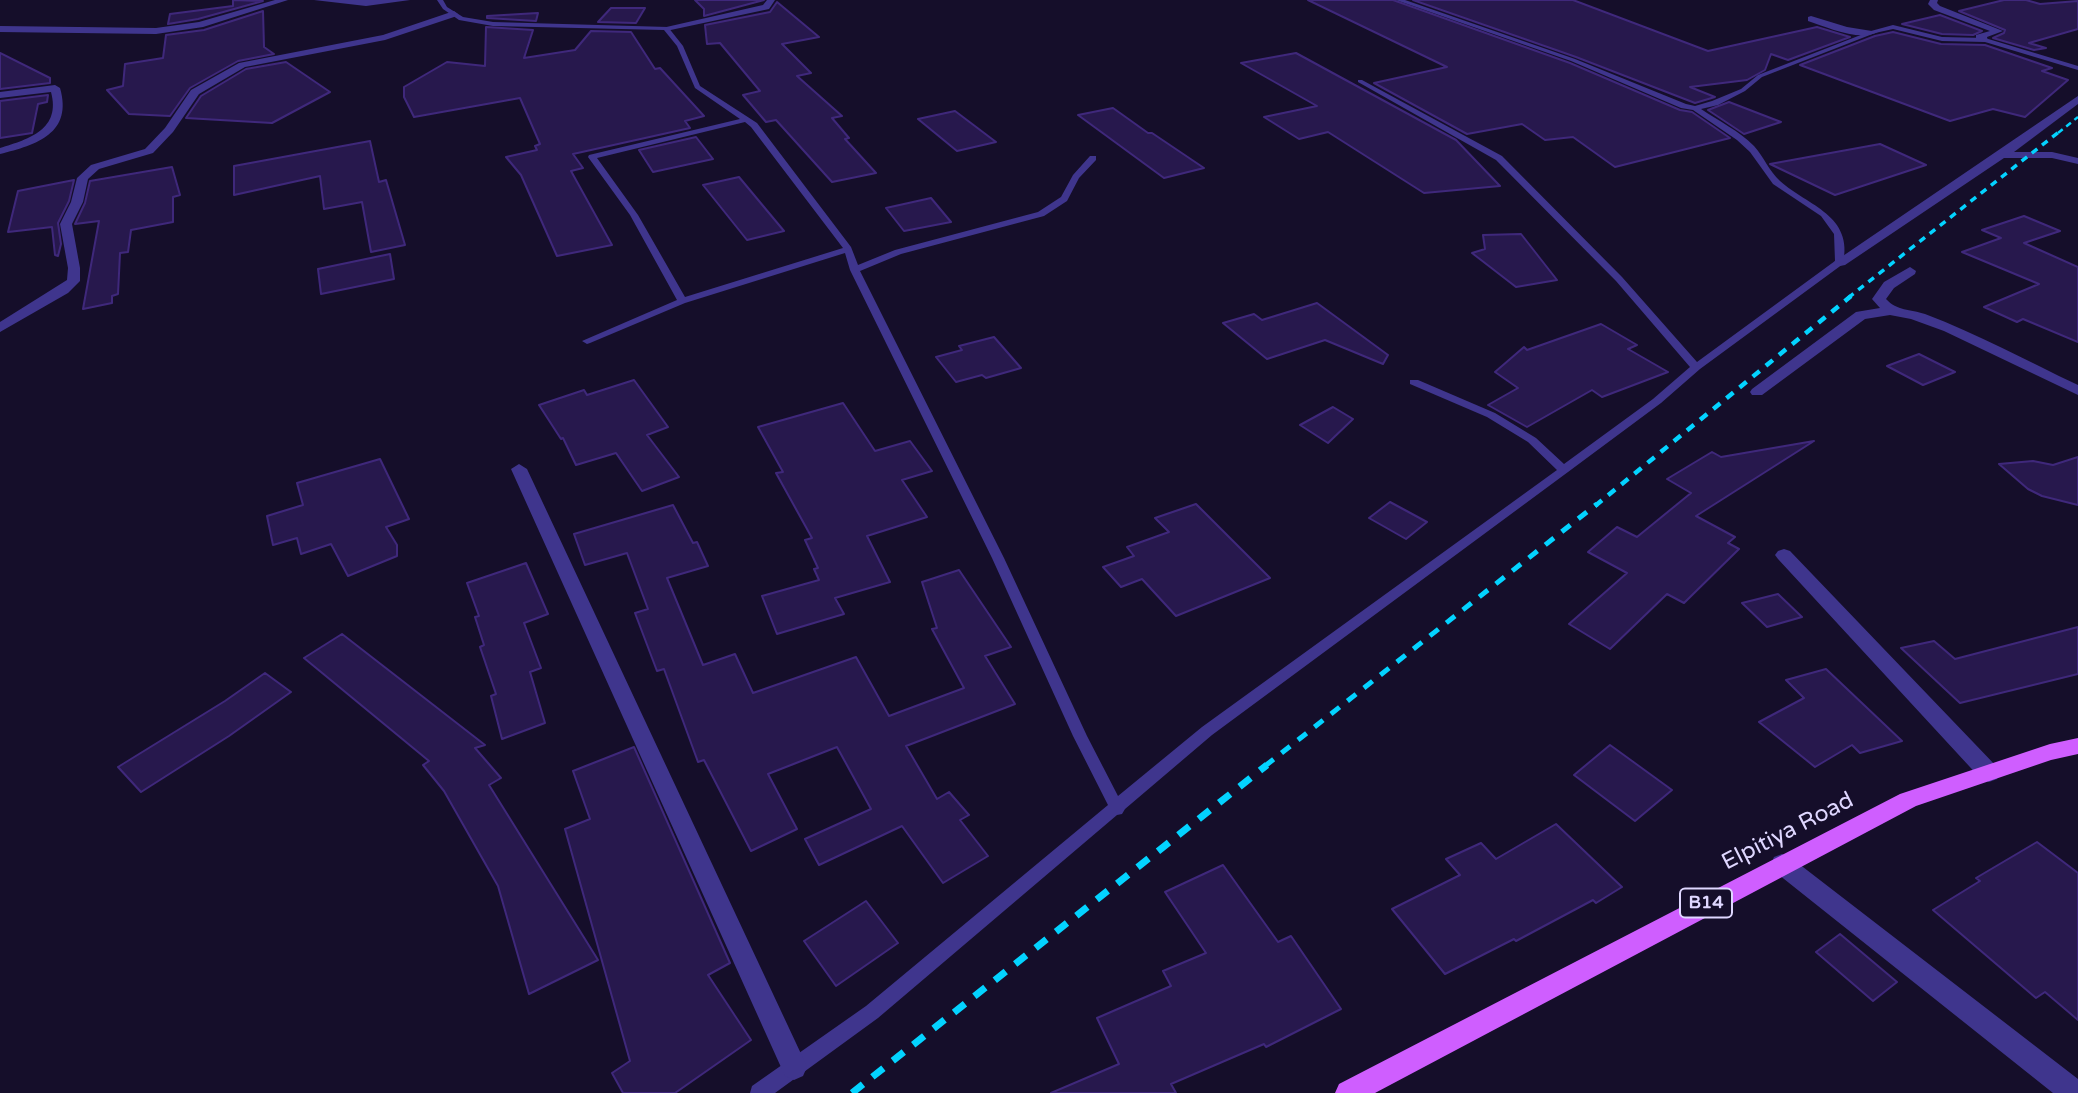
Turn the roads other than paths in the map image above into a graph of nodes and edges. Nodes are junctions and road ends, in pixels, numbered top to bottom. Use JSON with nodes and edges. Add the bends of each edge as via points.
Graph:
{"nodes":[{"id":1,"x":284,"y":0,"type":"edge"},
{"id":2,"x":318,"y":0,"type":"edge"},
{"id":3,"x":406,"y":0,"type":"edge"},
{"id":4,"x":440,"y":0,"type":"edge"},
{"id":5,"x":771,"y":0,"type":"edge"},
{"id":6,"x":1399,"y":0,"type":"edge"},
{"id":7,"x":1934,"y":0,"type":"edge"},
{"id":8,"x":454,"y":14,"type":"junction"},
{"id":9,"x":1811,"y":19,"type":"dead end"},
{"id":10,"x":666,"y":28,"type":"junction"},
{"id":11,"x":0,"y":29,"type":"edge"},
{"id":12,"x":1873,"y":32,"type":"junction"},
{"id":13,"x":1985,"y":40,"type":"junction"},
{"id":14,"x":2078,"y":68,"type":"edge"},
{"id":15,"x":1360,"y":81,"type":"dead end"},
{"id":16,"x":0,"y":95,"type":"edge"},
{"id":17,"x":2078,"y":99,"type":"edge"},
{"id":18,"x":1695,"y":108,"type":"junction"},
{"id":19,"x":745,"y":120,"type":"junction"},
{"id":20,"x":0,"y":151,"type":"edge"},
{"id":21,"x":2002,"y":155,"type":"junction"},
{"id":22,"x":1093,"y":158,"type":"dead end"},
{"id":23,"x":2078,"y":161,"type":"edge"},
{"id":24,"x":848,"y":248,"type":"junction"},
{"id":25,"x":1840,"y":262,"type":"junction"},
{"id":26,"x":855,"y":270,"type":"junction"},
{"id":27,"x":1910,"y":271,"type":"dead end"},
{"id":28,"x":682,"y":301,"type":"junction"},
{"id":29,"x":1890,"y":312,"type":"junction"},
{"id":30,"x":0,"y":328,"type":"edge"},
{"id":31,"x":587,"y":341,"type":"dead end"},
{"id":32,"x":1696,"y":367,"type":"junction"},
{"id":33,"x":1414,"y":382,"type":"dead end"},
{"id":34,"x":1757,"y":391,"type":"dead end"},
{"id":35,"x":2078,"y":391,"type":"edge"},
{"id":36,"x":519,"y":469,"type":"dead end"},
{"id":37,"x":1564,"y":470,"type":"junction"},
{"id":38,"x":1784,"y":555,"type":"dead end"},
{"id":39,"x":2078,"y":746,"type":"edge"},
{"id":40,"x":1989,"y":773,"type":"junction"},
{"id":41,"x":1117,"y":809,"type":"junction"},
{"id":42,"x":1782,"y":864,"type":"junction"},
{"id":43,"x":794,"y":1067,"type":"junction"},
{"id":44,"x":759,"y":1093,"type":"edge"},
{"id":45,"x":1348,"y":1093,"type":"edge"},
{"id":46,"x":2074,"y":1093,"type":"edge"}],
"edges":[{"from":1,"to":11,"type":"street","via":[[208,23],[156,32]]},
{"from":2,"to":3,"type":"street"},
{"from":4,"to":8,"type":"lane"},
{"from":5,"to":10,"type":"street","via":[[766,7]]},
{"from":6,"to":18,"type":"lane"},
{"from":7,"to":13,"type":"street","via":[[1937,8],[1999,30],[1979,37]]},
{"from":8,"to":10,"type":"lane","via":[[493,24]]},
{"from":8,"to":30,"type":"street","via":[[385,37],[242,65],[195,92],[149,151],[95,167],[83,178],[66,224],[73,281]]},
{"from":9,"to":12,"type":"street","via":[[1846,30]]},
{"from":10,"to":19,"type":"lane","via":[[680,46],[697,87]]},
{"from":12,"to":13,"type":"lane","via":[[1893,27],[1942,39]]},
{"from":12,"to":18,"type":"lane","via":[[1792,62],[1760,76],[1743,90]]},
{"from":13,"to":14,"type":"lane"},
{"from":15,"to":32,"type":"lane","via":[[1499,159],[1619,279]]},
{"from":16,"to":20,"type":"street","via":[[55,88],[59,112],[51,128],[38,139]]},
{"from":17,"to":21,"type":"street"},
{"from":18,"to":25,"type":"lane","via":[[1740,138],[1776,182],[1824,214],[1838,234]]},
{"from":19,"to":24,"type":"lane","via":[[754,125]]},
{"from":19,"to":28,"type":"lane","via":[[592,156],[634,215]]},
{"from":21,"to":23,"type":"street","via":[[2052,155]]},
{"from":21,"to":25,"type":"street"},
{"from":22,"to":26,"type":"lane","via":[[1064,199],[1041,214],[898,252]]},
{"from":24,"to":26,"type":"lane"},
{"from":24,"to":28,"type":"lane"},
{"from":25,"to":32,"type":"lane"},
{"from":26,"to":41,"type":"lane"},
{"from":27,"to":29,"type":"street","via":[[1889,285],[1879,299]]},
{"from":28,"to":31,"type":"lane"},
{"from":29,"to":34,"type":"street","via":[[1861,315]]},
{"from":29,"to":35,"type":"street","via":[[1949,328]]},
{"from":32,"to":37,"type":"lane"},
{"from":33,"to":37,"type":"lane","via":[[1491,415],[1532,440]]},
{"from":36,"to":43,"type":"street"},
{"from":37,"to":41,"type":"lane","via":[[1207,731]]},
{"from":38,"to":40,"type":"street"},
{"from":39,"to":40,"type":"main road","name":"Elpitiya Road","number":"B14"},
{"from":40,"to":42,"type":"main road","name":"Elpitiya Road","number":"B14","via":[[1908,800]]},
{"from":41,"to":43,"type":"lane","via":[[872,1012]]},
{"from":42,"to":45,"type":"main road","name":"Elpitiya Road","number":"B14"},
{"from":42,"to":46,"type":"street"},
{"from":43,"to":44,"type":"lane"}]}
